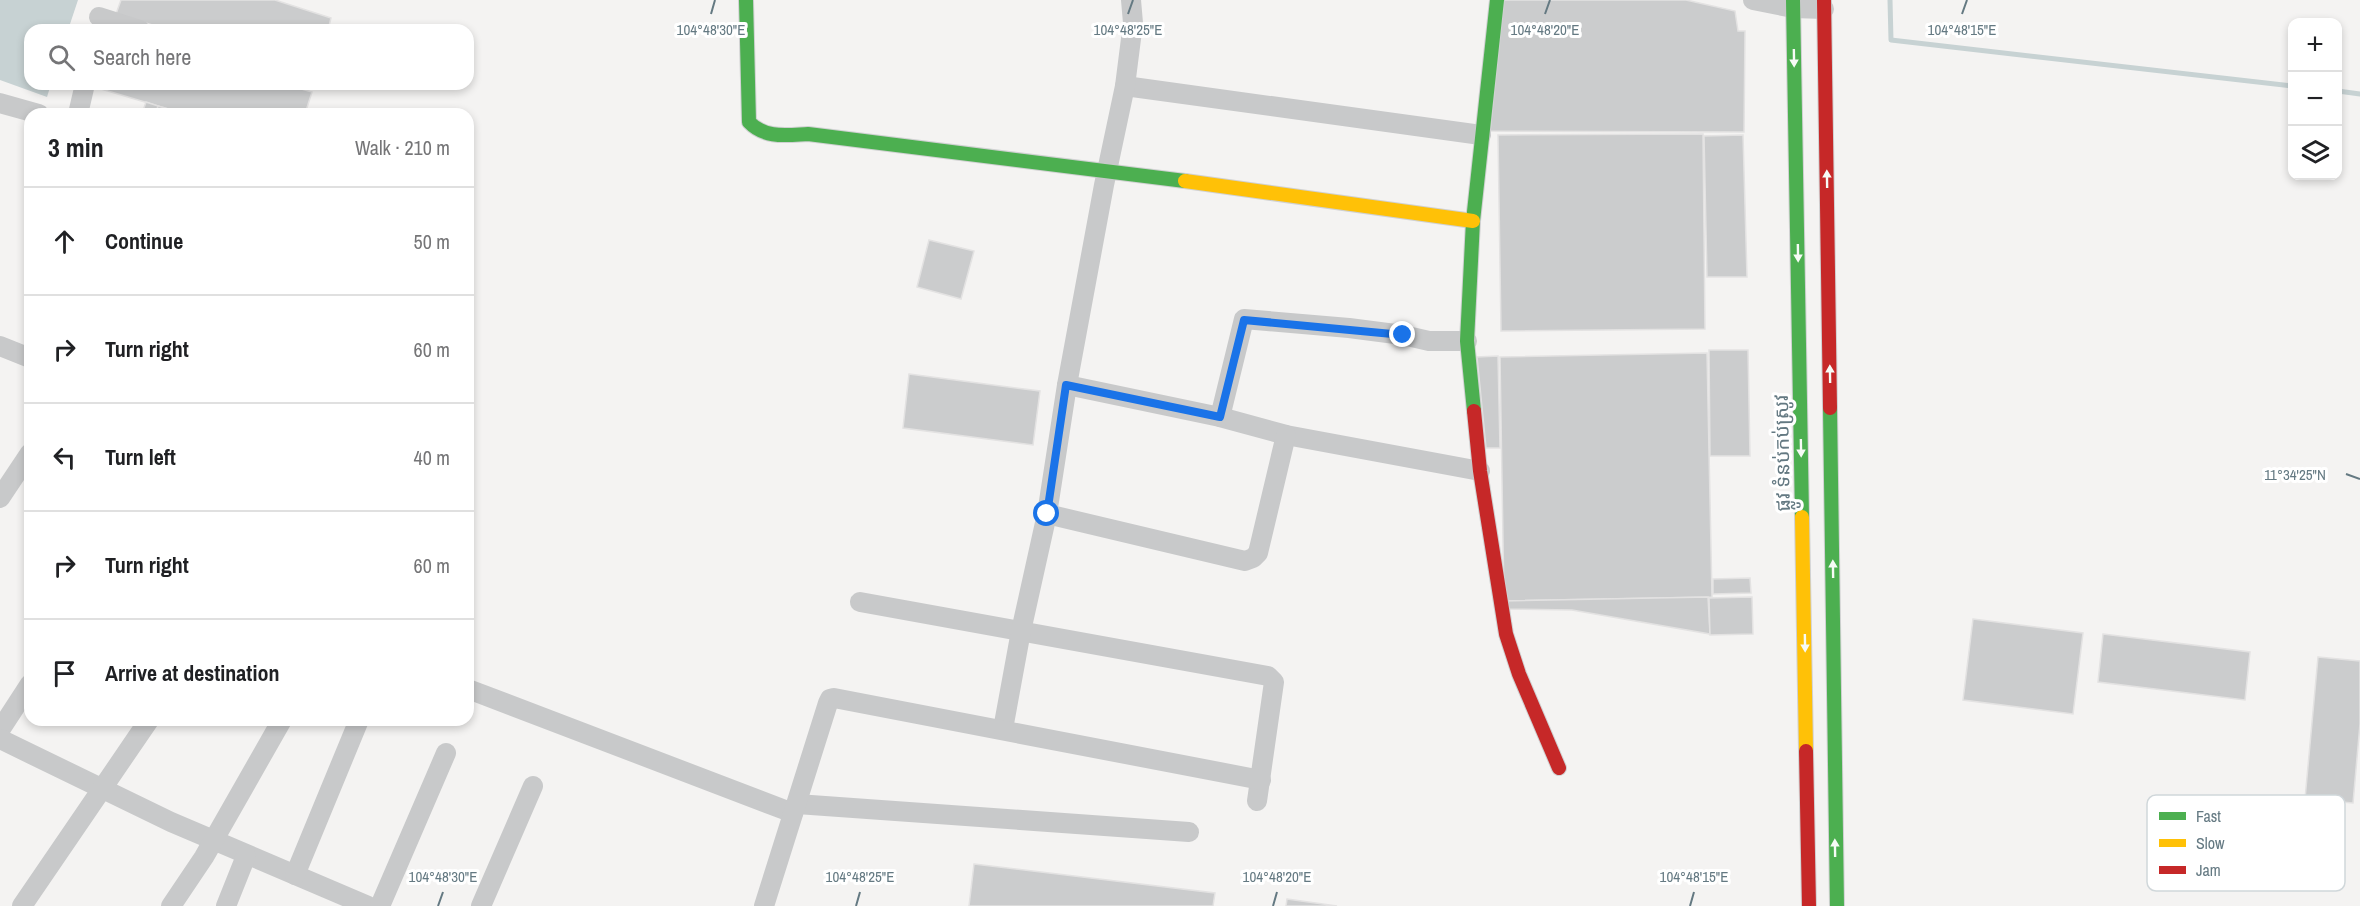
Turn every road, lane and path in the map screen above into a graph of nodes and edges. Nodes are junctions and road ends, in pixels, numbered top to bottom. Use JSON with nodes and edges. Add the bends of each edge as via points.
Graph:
{"nodes":[{"id":1,"x":746,"y":0,"type":"edge"},
{"id":2,"x":1131,"y":0,"type":"edge"},
{"id":3,"x":1497,"y":0,"type":"edge"},
{"id":4,"x":1753,"y":0,"type":"edge"},
{"id":5,"x":1793,"y":4,"type":"edge"},
{"id":6,"x":1824,"y":5,"type":"edge"},
{"id":7,"x":99,"y":16,"type":"edge"},
{"id":8,"x":122,"y":24,"type":"edge"},
{"id":9,"x":1125,"y":86,"type":"junction"},
{"id":10,"x":84,"y":90,"type":"edge"},
{"id":11,"x":0,"y":102,"type":"edge"},
{"id":12,"x":79,"y":108,"type":"edge"},
{"id":13,"x":24,"y":109,"type":"edge"},
{"id":14,"x":1481,"y":135,"type":"junction"},
{"id":15,"x":1107,"y":171,"type":"junction"},
{"id":16,"x":1473,"y":221,"type":"junction"},
{"id":17,"x":1467,"y":341,"type":"junction"},
{"id":18,"x":0,"y":346,"type":"edge"},
{"id":19,"x":24,"y":356,"type":"edge"},
{"id":20,"x":1066,"y":385,"type":"junction"},
{"id":21,"x":1220,"y":417,"type":"junction"},
{"id":22,"x":1286,"y":435,"type":"junction"},
{"id":23,"x":24,"y":462,"type":"edge"},
{"id":24,"x":1480,"y":471,"type":"junction"},
{"id":25,"x":0,"y":498,"type":"edge"},
{"id":26,"x":1047,"y":514,"type":"junction"},
{"id":27,"x":860,"y":602,"type":"dead end"},
{"id":28,"x":1021,"y":631,"type":"junction"},
{"id":29,"x":474,"y":691,"type":"edge"},
{"id":30,"x":24,"y":693,"type":"edge"},
{"id":31,"x":145,"y":726,"type":"edge"},
{"id":32,"x":278,"y":726,"type":"edge"},
{"id":33,"x":357,"y":726,"type":"edge"},
{"id":34,"x":1002,"y":729,"type":"junction"},
{"id":35,"x":0,"y":730,"type":"edge"},
{"id":36,"x":0,"y":739,"type":"edge"},
{"id":37,"x":446,"y":753,"type":"dead end"},
{"id":38,"x":1559,"y":768,"type":"dead end"},
{"id":39,"x":1260,"y":780,"type":"junction"},
{"id":40,"x":533,"y":786,"type":"dead end"},
{"id":41,"x":103,"y":789,"type":"junction"},
{"id":42,"x":1257,"y":801,"type":"dead end"},
{"id":43,"x":795,"y":808,"type":"junction"},
{"id":44,"x":1189,"y":832,"type":"dead end"},
{"id":45,"x":212,"y":840,"type":"junction"},
{"id":46,"x":246,"y":856,"type":"junction"},
{"id":47,"x":295,"y":875,"type":"junction"},
{"id":48,"x":329,"y":898,"type":"edge"},
{"id":49,"x":22,"y":906,"type":"edge"},
{"id":50,"x":171,"y":906,"type":"edge"},
{"id":51,"x":226,"y":906,"type":"edge"},
{"id":52,"x":368,"y":906,"type":"edge"},
{"id":53,"x":380,"y":906,"type":"edge"},
{"id":54,"x":481,"y":906,"type":"edge"},
{"id":55,"x":764,"y":906,"type":"edge"},
{"id":56,"x":1809,"y":906,"type":"edge"},
{"id":57,"x":1837,"y":906,"type":"edge"}],
"edges":[{"from":1,"to":15,"type":"main road","via":[[749,122],[754,130]]},
{"from":2,"to":9,"type":"street","via":[[1133,23]]},
{"from":3,"to":14,"type":"main road"},
{"from":4,"to":5,"type":"street"},
{"from":5,"to":6,"type":"street"},
{"from":5,"to":56,"type":"main road","name":"ផ្លូវ ទំនប់កប់ស្រូវ","one_way":true},
{"from":57,"to":6,"type":"main road","one_way":true},
{"from":7,"to":8,"type":"street"},
{"from":9,"to":14,"type":"street"},
{"from":9,"to":15,"type":"street"},
{"from":10,"to":12,"type":"street"},
{"from":11,"to":13,"type":"street"},
{"from":14,"to":16,"type":"main road"},
{"from":15,"to":16,"type":"main road"},
{"from":15,"to":20,"type":"street"},
{"from":16,"to":17,"type":"main road"},
{"from":17,"to":21,"type":"street","via":[[1429,341],[1349,328],[1244,320]]},
{"from":17,"to":24,"type":"main road"},
{"from":18,"to":19,"type":"street"},
{"from":20,"to":21,"type":"street"},
{"from":20,"to":26,"type":"street"},
{"from":21,"to":22,"type":"street"},
{"from":22,"to":24,"type":"street"},
{"from":22,"to":26,"type":"street","via":[[1258,553],[1245,561]]},
{"from":23,"to":25,"type":"street"},
{"from":24,"to":38,"type":"main road","via":[[1506,633]]},
{"from":26,"to":28,"type":"street"},
{"from":27,"to":28,"type":"street"},
{"from":28,"to":34,"type":"street"},
{"from":28,"to":39,"type":"street","via":[[1268,676],[1274,682]]},
{"from":29,"to":43,"type":"street"},
{"from":30,"to":35,"type":"street"},
{"from":31,"to":41,"type":"street"},
{"from":32,"to":45,"type":"street"},
{"from":33,"to":47,"type":"street"},
{"from":34,"to":39,"type":"street"},
{"from":34,"to":43,"type":"street","via":[[830,699]]},
{"from":36,"to":41,"type":"street"},
{"from":37,"to":53,"type":"street"},
{"from":39,"to":42,"type":"street"},
{"from":40,"to":54,"type":"street"},
{"from":41,"to":45,"type":"street"},
{"from":41,"to":49,"type":"street"},
{"from":43,"to":44,"type":"street"},
{"from":43,"to":55,"type":"street"},
{"from":45,"to":46,"type":"street"},
{"from":45,"to":50,"type":"street"},
{"from":46,"to":47,"type":"street"},
{"from":46,"to":51,"type":"street"},
{"from":47,"to":48,"type":"street"},
{"from":48,"to":52,"type":"street"}]}
